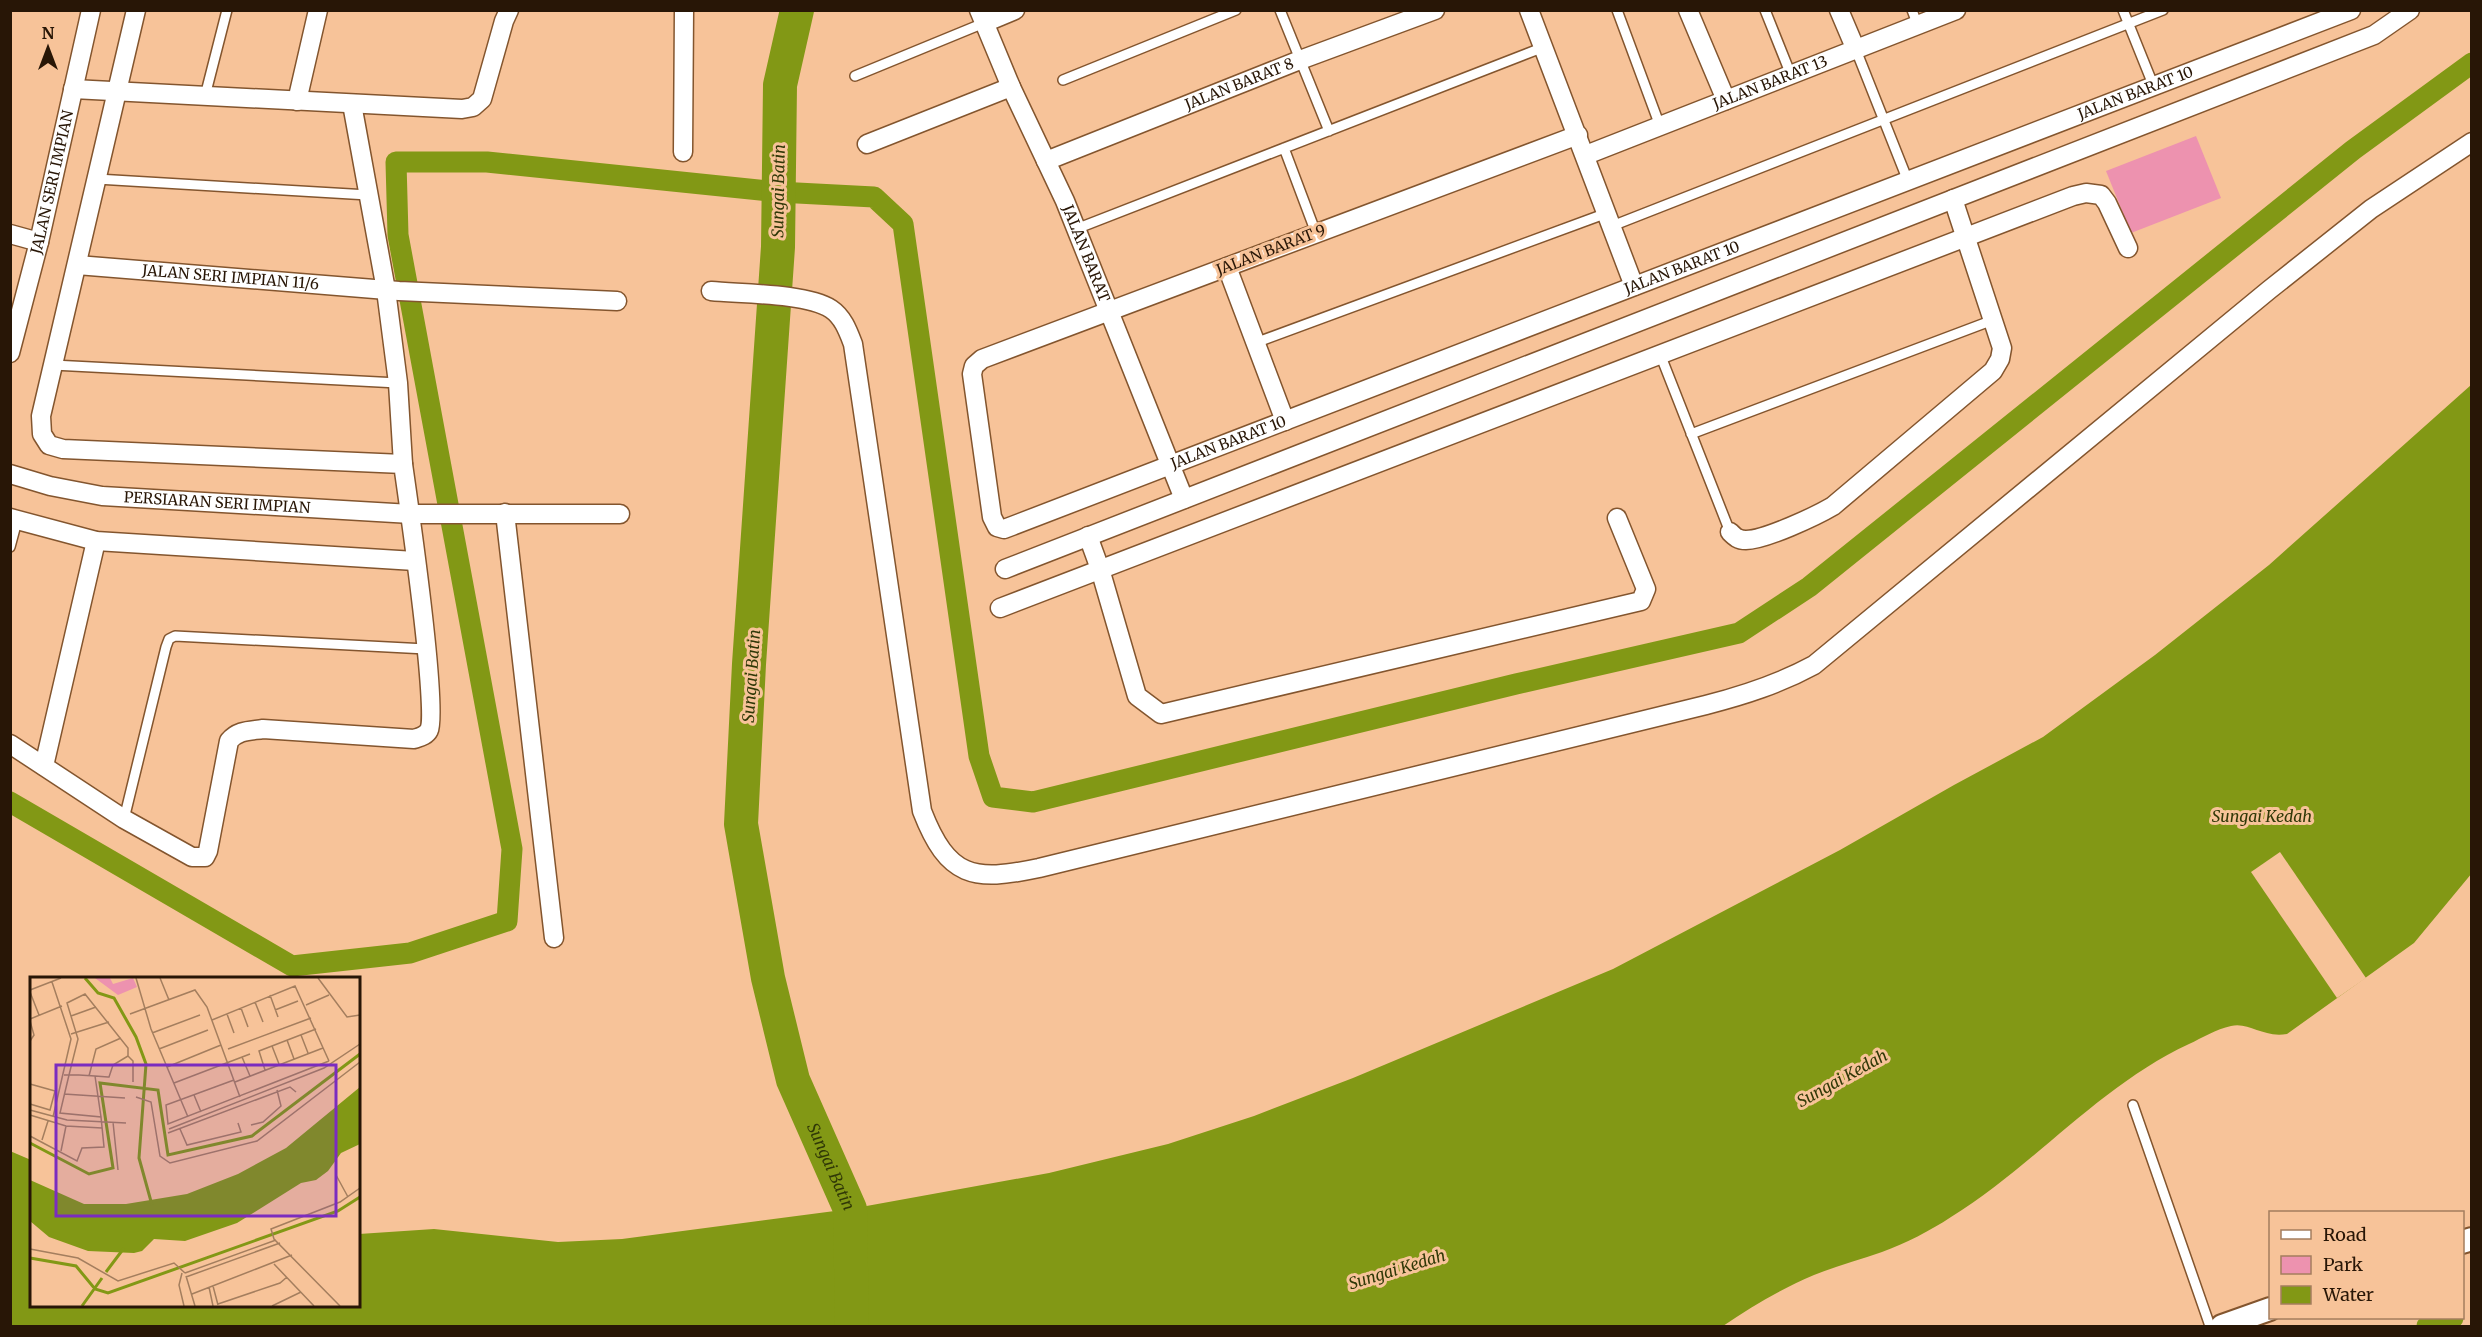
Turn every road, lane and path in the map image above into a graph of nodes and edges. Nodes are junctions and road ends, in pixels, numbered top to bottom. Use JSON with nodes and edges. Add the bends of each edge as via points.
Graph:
{"nodes":[{"id":1,"x":91,"y":10,"type":"edge"},
{"id":2,"x":136,"y":10,"type":"edge"},
{"id":3,"x":227,"y":10,"type":"edge"},
{"id":4,"x":318,"y":10,"type":"edge"},
{"id":5,"x":509,"y":10,"type":"edge"},
{"id":6,"x":684,"y":10,"type":"edge"},
{"id":7,"x":1015,"y":10,"type":"edge"},
{"id":8,"x":1236,"y":10,"type":"edge"},
{"id":9,"x":1280,"y":10,"type":"edge"},
{"id":10,"x":1435,"y":10,"type":"edge"},
{"id":11,"x":1529,"y":10,"type":"edge"},
{"id":12,"x":1617,"y":10,"type":"edge"},
{"id":13,"x":1688,"y":10,"type":"edge"},
{"id":14,"x":1765,"y":10,"type":"edge"},
{"id":15,"x":1839,"y":10,"type":"edge"},
{"id":16,"x":1956,"y":10,"type":"edge"},
{"id":17,"x":2123,"y":10,"type":"edge"},
{"id":18,"x":2163,"y":10,"type":"edge"},
{"id":19,"x":2351,"y":10,"type":"edge"},
{"id":20,"x":2410,"y":10,"type":"edge"},
{"id":21,"x":981,"y":17,"type":"edge"},
{"id":22,"x":1915,"y":18,"type":"edge"},
{"id":23,"x":2128,"y":24,"type":"junction"},
{"id":24,"x":1544,"y":47,"type":"junction"},
{"id":25,"x":1856,"y":50,"type":"junction"},
{"id":26,"x":1300,"y":60,"type":"junction"},
{"id":27,"x":1791,"y":75,"type":"junction"},
{"id":28,"x":855,"y":76,"type":"dead end"},
{"id":29,"x":1063,"y":80,"type":"dead end"},
{"id":30,"x":1011,"y":87,"type":"junction"},
{"id":31,"x":2154,"y":87,"type":"junction"},
{"id":32,"x":73,"y":89,"type":"junction"},
{"id":33,"x":116,"y":92,"type":"junction"},
{"id":34,"x":205,"y":96,"type":"junction"},
{"id":35,"x":1726,"y":100,"type":"junction"},
{"id":36,"x":297,"y":101,"type":"junction"},
{"id":37,"x":352,"y":104,"type":"junction"},
{"id":38,"x":1884,"y":121,"type":"junction"},
{"id":39,"x":1660,"y":126,"type":"junction"},
{"id":40,"x":1329,"y":131,"type":"junction"},
{"id":41,"x":1578,"y":135,"type":"junction"},
{"id":42,"x":2472,"y":141,"type":"edge"},
{"id":43,"x":867,"y":144,"type":"dead end"},
{"id":44,"x":1284,"y":148,"type":"junction"},
{"id":45,"x":683,"y":152,"type":"dead end"},
{"id":46,"x":1586,"y":155,"type":"junction"},
{"id":47,"x":1046,"y":161,"type":"junction"},
{"id":48,"x":97,"y":179,"type":"junction"},
{"id":49,"x":1908,"y":181,"type":"junction"},
{"id":50,"x":368,"y":195,"type":"junction"},
{"id":51,"x":1953,"y":199,"type":"junction"},
{"id":52,"x":1610,"y":220,"type":"junction"},
{"id":53,"x":1076,"y":230,"type":"junction"},
{"id":54,"x":1316,"y":233,"type":"junction"},
{"id":55,"x":10,"y":234,"type":"edge"},
{"id":56,"x":1966,"y":237,"type":"junction"},
{"id":57,"x":39,"y":242,"type":"junction"},
{"id":58,"x":2128,"y":248,"type":"dead end"},
{"id":59,"x":77,"y":265,"type":"junction"},
{"id":60,"x":1227,"y":267,"type":"junction"},
{"id":61,"x":1635,"y":286,"type":"junction"},
{"id":62,"x":393,"y":291,"type":"junction"},
{"id":63,"x":711,"y":291,"type":"dead end"},
{"id":64,"x":617,"y":300,"type":"dead end"},
{"id":65,"x":1109,"y":311,"type":"junction"},
{"id":66,"x":1992,"y":320,"type":"junction"},
{"id":67,"x":1256,"y":343,"type":"junction"},
{"id":68,"x":10,"y":353,"type":"edge"},
{"id":69,"x":1660,"y":354,"type":"junction"},
{"id":70,"x":53,"y":365,"type":"junction"},
{"id":71,"x":398,"y":383,"type":"junction"},
{"id":72,"x":1285,"y":421,"type":"junction"},
{"id":73,"x":1691,"y":434,"type":"junction"},
{"id":74,"x":403,"y":464,"type":"junction"},
{"id":75,"x":1170,"y":465,"type":"junction"},
{"id":76,"x":10,"y":474,"type":"edge"},
{"id":77,"x":1184,"y":499,"type":"junction"},
{"id":78,"x":506,"y":513,"type":"junction"},
{"id":79,"x":419,"y":514,"type":"junction"},
{"id":80,"x":620,"y":514,"type":"dead end"},
{"id":81,"x":1617,"y":518,"type":"dead end"},
{"id":82,"x":14,"y":519,"type":"edge"},
{"id":83,"x":1012,"y":526,"type":"joint"},
{"id":84,"x":1730,"y":532,"type":"joint"},
{"id":85,"x":1088,"y":536,"type":"junction"},
{"id":86,"x":96,"y":541,"type":"junction"},
{"id":87,"x":10,"y":547,"type":"edge"},
{"id":88,"x":415,"y":561,"type":"junction"},
{"id":89,"x":1005,"y":569,"type":"dead end"},
{"id":90,"x":1100,"y":569,"type":"junction"},
{"id":91,"x":1000,"y":608,"type":"dead end"},
{"id":92,"x":426,"y":649,"type":"junction"},
{"id":93,"x":10,"y":744,"type":"edge"},
{"id":94,"x":44,"y":766,"type":"junction"},
{"id":95,"x":124,"y":819,"type":"junction"},
{"id":96,"x":554,"y":938,"type":"dead end"},
{"id":97,"x":2133,"y":1105,"type":"dead end"},
{"id":98,"x":2269,"y":1311,"type":"edge"},
{"id":99,"x":2210,"y":1326,"type":"edge"},
{"id":100,"x":2222,"y":1326,"type":"edge"}],
"edges":[{"from":1,"to":32,"type":"street","name":"JALAN SERI IMPIAN"},
{"from":2,"to":33,"type":"street"},
{"from":3,"to":34,"type":"lane"},
{"from":4,"to":36,"type":"street"},
{"from":5,"to":37,"type":"street","via":[[482,99],[473,107]]},
{"from":6,"to":45,"type":"street"},
{"from":7,"to":21,"type":"street"},
{"from":8,"to":29,"type":"lane"},
{"from":9,"to":26,"type":"lane"},
{"from":10,"to":26,"type":"street","name":"JALAN BARAT 8"},
{"from":11,"to":24,"type":"street"},
{"from":12,"to":39,"type":"lane"},
{"from":13,"to":35,"type":"street"},
{"from":14,"to":27,"type":"lane"},
{"from":15,"to":25,"type":"street"},
{"from":16,"to":22,"type":"street","name":"JALAN BARAT 13"},
{"from":17,"to":23,"type":"lane"},
{"from":18,"to":23,"type":"lane"},
{"from":19,"to":31,"type":"street","name":"JALAN BARAT 10"},
{"from":20,"to":51,"type":"street","via":[[2374,35]]},
{"from":21,"to":28,"type":"lane"},
{"from":21,"to":30,"type":"street","name":"JALAN BARAT"},
{"from":22,"to":25,"type":"street","name":"JALAN BARAT 13"},
{"from":23,"to":31,"type":"lane"},
{"from":23,"to":38,"type":"lane"},
{"from":24,"to":40,"type":"lane"},
{"from":24,"to":41,"type":"street"},
{"from":25,"to":27,"type":"street","name":"JALAN BARAT 13"},
{"from":25,"to":38,"type":"lane"},
{"from":26,"to":40,"type":"lane"},
{"from":26,"to":47,"type":"street","name":"JALAN BARAT 8"},
{"from":27,"to":35,"type":"street","name":"JALAN BARAT 13"},
{"from":30,"to":43,"type":"street"},
{"from":30,"to":47,"type":"street","name":"JALAN BARAT"},
{"from":31,"to":49,"type":"street","name":"JALAN BARAT 10"},
{"from":32,"to":33,"type":"street"},
{"from":32,"to":57,"type":"street","name":"JALAN SERI IMPIAN"},
{"from":33,"to":34,"type":"street"},
{"from":33,"to":48,"type":"street"},
{"from":34,"to":36,"type":"street"},
{"from":35,"to":39,"type":"street","name":"JALAN BARAT 13"},
{"from":36,"to":37,"type":"street"},
{"from":37,"to":50,"type":"street"},
{"from":38,"to":49,"type":"lane"},
{"from":38,"to":52,"type":"lane"},
{"from":39,"to":46,"type":"street","name":"JALAN BARAT 13"},
{"from":40,"to":44,"type":"lane"},
{"from":41,"to":46,"type":"street"},
{"from":41,"to":54,"type":"street","name":"JALAN BARAT 9"},
{"from":42,"to":63,"type":"street","via":[[2371,209],[2278,282],[1814,665],[1787,680],[1728,699],[1040,868],[991,876],[972,874],[954,863],[938,847],[922,811],[853,344],[840,317],[830,308],[788,297]]},
{"from":44,"to":53,"type":"lane"},
{"from":44,"to":54,"type":"lane"},
{"from":46,"to":52,"type":"street"},
{"from":47,"to":53,"type":"street","name":"JALAN BARAT"},
{"from":48,"to":50,"type":"lane"},
{"from":48,"to":59,"type":"street"},
{"from":49,"to":61,"type":"street","name":"JALAN BARAT 10"},
{"from":50,"to":62,"type":"street"},
{"from":51,"to":56,"type":"street"},
{"from":51,"to":77,"type":"street"},
{"from":52,"to":61,"type":"street"},
{"from":52,"to":67,"type":"lane"},
{"from":53,"to":65,"type":"street","name":"JALAN BARAT"},
{"from":54,"to":60,"type":"street","name":"JALAN BARAT 9"},
{"from":55,"to":57,"type":"street"},
{"from":56,"to":58,"type":"street","via":[[2073,196],[2095,193],[2107,203]]},
{"from":56,"to":66,"type":"street"},
{"from":56,"to":69,"type":"street"},
{"from":57,"to":68,"type":"street","name":"JALAN SERI IMPIAN"},
{"from":59,"to":62,"type":"street","name":"JALAN SERI IMPIAN 11/6"},
{"from":59,"to":70,"type":"street"},
{"from":60,"to":65,"type":"street","name":"JALAN BARAT 9"},
{"from":60,"to":67,"type":"street"},
{"from":61,"to":72,"type":"street","name":"JALAN BARAT 10"},
{"from":62,"to":64,"type":"street","name":"JALAN SERI IMPIAN 11/6"},
{"from":62,"to":71,"type":"street"},
{"from":65,"to":75,"type":"street","name":"JALAN BARAT"},
{"from":65,"to":83,"type":"street","name":"JALAN BARAT 9","via":[[982,359],[974,366],[992,517],[997,527]]},
{"from":66,"to":73,"type":"lane"},
{"from":66,"to":84,"type":"street","via":[[2002,348],[1992,371],[1833,506],[1804,521],[1748,540],[1738,539]]},
{"from":67,"to":72,"type":"street"},
{"from":69,"to":73,"type":"lane"},
{"from":69,"to":90,"type":"street"},
{"from":70,"to":71,"type":"lane"},
{"from":70,"to":74,"type":"street","via":[[41,416],[42,434],[49,445],[63,449]]},
{"from":71,"to":74,"type":"street"},
{"from":72,"to":75,"type":"street","name":"JALAN BARAT 10"},
{"from":73,"to":84,"type":"lane"},
{"from":74,"to":79,"type":"street"},
{"from":75,"to":77,"type":"street","name":"JALAN BARAT"},
{"from":75,"to":83,"type":"street","name":"JALAN BARAT 10"},
{"from":76,"to":79,"type":"street","name":"PERSIARAN SERI IMPIAN","via":[[102,496]]},
{"from":77,"to":85,"type":"street"},
{"from":78,"to":79,"type":"street","name":"PERSIARAN SERI IMPIAN"},
{"from":78,"to":80,"type":"street","name":"PERSIARAN SERI IMPIAN"},
{"from":78,"to":96,"type":"street"},
{"from":79,"to":88,"type":"street"},
{"from":81,"to":90,"type":"street","via":[[1646,589],[1641,601],[1161,714],[1137,696]]},
{"from":82,"to":86,"type":"street"},
{"from":82,"to":87,"type":"lane"},
{"from":85,"to":89,"type":"street"},
{"from":85,"to":90,"type":"street"},
{"from":86,"to":88,"type":"street"},
{"from":86,"to":94,"type":"street"},
{"from":88,"to":92,"type":"street"},
{"from":90,"to":91,"type":"street"},
{"from":92,"to":95,"type":"lane","via":[[175,636],[166,646]]},
{"from":92,"to":95,"type":"street","via":[[432,718],[423,736],[414,739],[263,729],[234,735],[229,741],[205,857],[192,857]]},
{"from":93,"to":94,"type":"street"},
{"from":94,"to":95,"type":"street"},
{"from":97,"to":99,"type":"lane"},
{"from":98,"to":100,"type":"street"}]}
